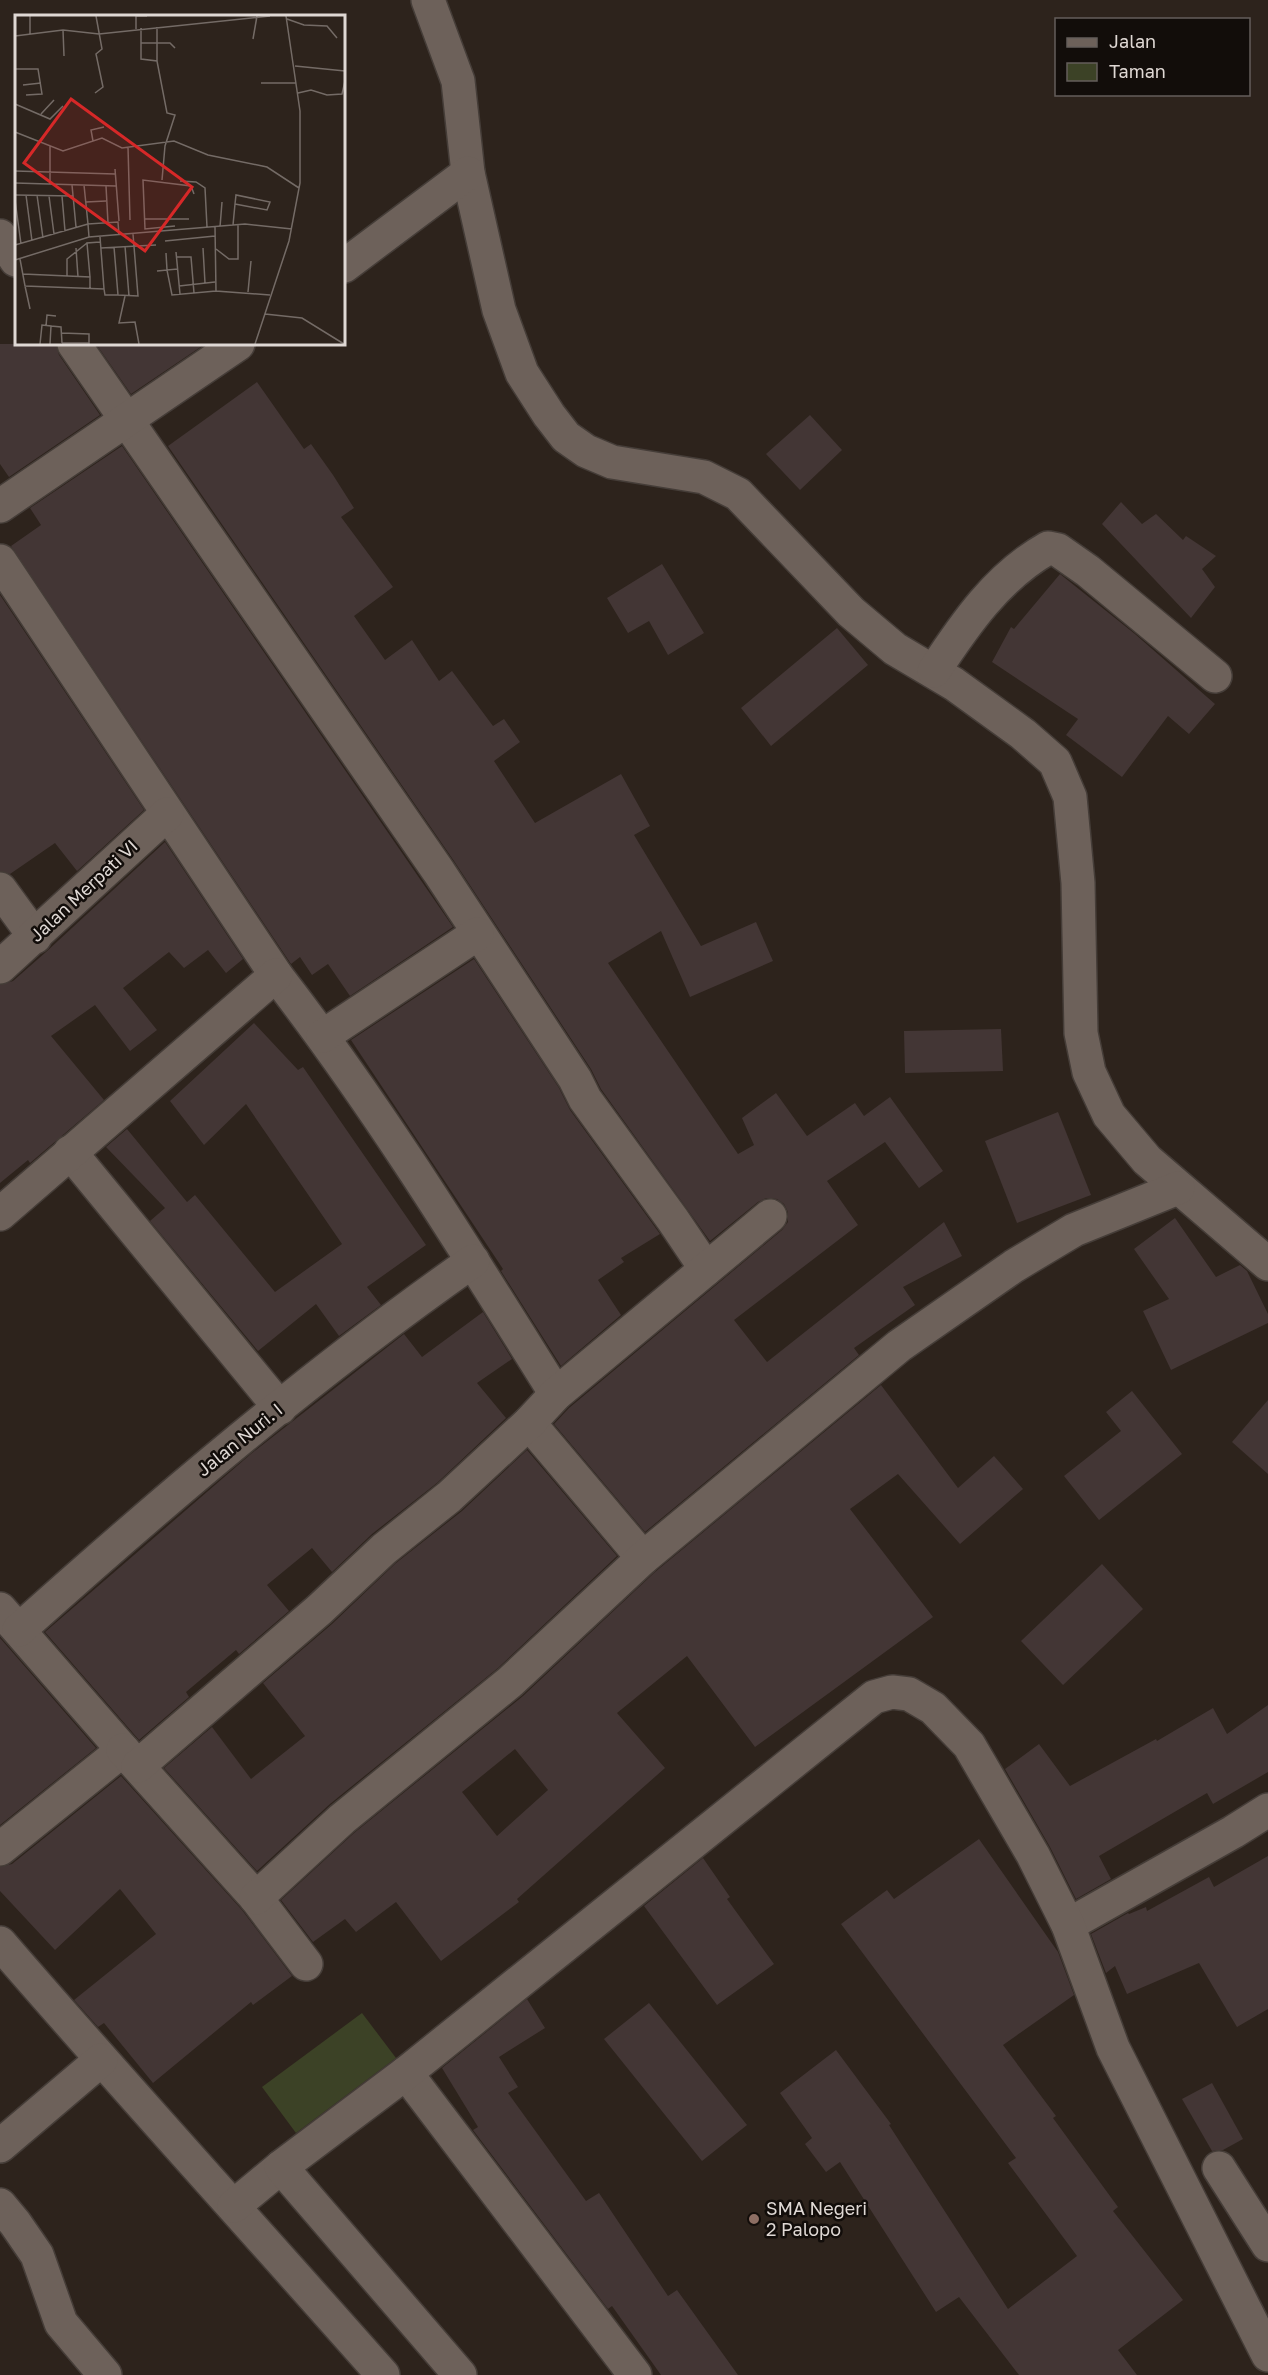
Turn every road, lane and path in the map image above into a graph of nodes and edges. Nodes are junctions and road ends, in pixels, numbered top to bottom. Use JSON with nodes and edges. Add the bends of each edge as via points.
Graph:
{"nodes":[{"id":1,"x":428,"y":0,"type":"edge"},
{"id":2,"x":468,"y":173,"type":"junction"},
{"id":3,"x":0,"y":236,"type":"edge"},
{"id":4,"x":15,"y":258,"type":"edge"},
{"id":5,"x":345,"y":265,"type":"edge"},
{"id":6,"x":75,"y":345,"type":"edge"},
{"id":7,"x":237,"y":345,"type":"edge"},
{"id":8,"x":128,"y":418,"type":"junction"},
{"id":9,"x":0,"y":506,"type":"edge"},
{"id":10,"x":0,"y":561,"type":"edge"},
{"id":11,"x":934,"y":672,"type":"junction"},
{"id":12,"x":1215,"y":676,"type":"dead end"},
{"id":13,"x":167,"y":814,"type":"junction"},
{"id":14,"x":0,"y":889,"type":"edge"},
{"id":15,"x":477,"y":934,"type":"junction"},
{"id":16,"x":35,"y":937,"type":"junction"},
{"id":17,"x":0,"y":967,"type":"edge"},
{"id":18,"x":276,"y":975,"type":"junction"},
{"id":19,"x":323,"y":1036,"type":"junction"},
{"id":20,"x":70,"y":1152,"type":"junction"},
{"id":21,"x":1178,"y":1188,"type":"junction"},
{"id":22,"x":0,"y":1214,"type":"edge"},
{"id":23,"x":770,"y":1216,"type":"dead end"},
{"id":24,"x":473,"y":1261,"type":"junction"},
{"id":25,"x":1268,"y":1264,"type":"edge"},
{"id":26,"x":706,"y":1269,"type":"junction"},
{"id":27,"x":556,"y":1394,"type":"junction"},
{"id":28,"x":280,"y":1408,"type":"junction"},
{"id":29,"x":529,"y":1423,"type":"junction"},
{"id":30,"x":643,"y":1558,"type":"junction"},
{"id":31,"x":9,"y":1620,"type":"edge"},
{"id":32,"x":130,"y":1758,"type":"junction"},
{"id":33,"x":1268,"y":1810,"type":"edge"},
{"id":34,"x":0,"y":1849,"type":"edge"},
{"id":35,"x":256,"y":1898,"type":"junction"},
{"id":36,"x":1068,"y":1925,"type":"junction"},
{"id":37,"x":0,"y":1943,"type":"edge"},
{"id":38,"x":306,"y":1964,"type":"dead end"},
{"id":39,"x":101,"y":2060,"type":"junction"},
{"id":40,"x":406,"y":2073,"type":"junction"},
{"id":41,"x":0,"y":2146,"type":"edge"},
{"id":42,"x":281,"y":2167,"type":"junction"},
{"id":43,"x":1219,"y":2168,"type":"dead end"},
{"id":44,"x":0,"y":2205,"type":"edge"},
{"id":45,"x":234,"y":2206,"type":"junction"},
{"id":46,"x":1268,"y":2245,"type":"edge"},
{"id":47,"x":1268,"y":2355,"type":"edge"},
{"id":48,"x":105,"y":2375,"type":"edge"},
{"id":49,"x":383,"y":2375,"type":"edge"},
{"id":50,"x":460,"y":2375,"type":"edge"},
{"id":51,"x":635,"y":2375,"type":"edge"}],
"edges":[{"from":1,"to":2,"type":"street","via":[[458,81]]},
{"from":2,"to":5,"type":"street"},
{"from":2,"to":11,"type":"street","via":[[499,310],[522,373],[566,436],[586,452],[612,462],[704,477],[738,494],[851,612],[895,648]]},
{"from":3,"to":4,"type":"street"},
{"from":6,"to":8,"type":"street"},
{"from":7,"to":8,"type":"street"},
{"from":8,"to":9,"type":"street"},
{"from":8,"to":15,"type":"street"},
{"from":10,"to":13,"type":"street"},
{"from":11,"to":12,"type":"street","via":[[993,592],[1018,567],[1048,548],[1058,550],[1088,571]]},
{"from":11,"to":21,"type":"street","via":[[1046,753],[1064,780],[1070,796],[1078,883],[1081,1033],[1089,1072],[1109,1115],[1128,1140]]},
{"from":13,"to":16,"type":"street","name":"Jalan Merpati VI"},
{"from":13,"to":18,"type":"street"},
{"from":14,"to":16,"type":"street"},
{"from":15,"to":19,"type":"street"},
{"from":15,"to":26,"type":"street","via":[[609,1134]]},
{"from":16,"to":17,"type":"street","name":"Jalan Merpati VI"},
{"from":18,"to":19,"type":"street"},
{"from":18,"to":20,"type":"street"},
{"from":19,"to":24,"type":"street"},
{"from":20,"to":22,"type":"street"},
{"from":20,"to":28,"type":"street"},
{"from":21,"to":25,"type":"street"},
{"from":21,"to":30,"type":"street","via":[[1074,1230],[1004,1273],[899,1346]]},
{"from":23,"to":26,"type":"street"},
{"from":24,"to":27,"type":"street"},
{"from":24,"to":28,"type":"street","name":"Jalan Nuri. I","via":[[393,1317]]},
{"from":26,"to":27,"type":"street"},
{"from":27,"to":29,"type":"street"},
{"from":28,"to":31,"type":"street","name":"Jalan Nuri. I","via":[[126,1534]]},
{"from":29,"to":30,"type":"street"},
{"from":29,"to":32,"type":"street","via":[[302,1626]]},
{"from":30,"to":35,"type":"street","via":[[510,1682],[342,1819]]},
{"from":31,"to":32,"type":"street"},
{"from":32,"to":34,"type":"street"},
{"from":32,"to":35,"type":"street"},
{"from":33,"to":36,"type":"street"},
{"from":35,"to":38,"type":"street"},
{"from":36,"to":40,"type":"street","via":[[1033,1855],[969,1745],[933,1708],[909,1694],[892,1692],[874,1697]]},
{"from":36,"to":47,"type":"street","via":[[1113,2048]]},
{"from":37,"to":39,"type":"street"},
{"from":39,"to":41,"type":"street"},
{"from":39,"to":45,"type":"street"},
{"from":40,"to":42,"type":"street"},
{"from":40,"to":51,"type":"street"},
{"from":42,"to":45,"type":"street"},
{"from":42,"to":50,"type":"street"},
{"from":43,"to":46,"type":"street"},
{"from":44,"to":48,"type":"street","via":[[37,2255],[61,2323]]},
{"from":45,"to":49,"type":"street"}]}
